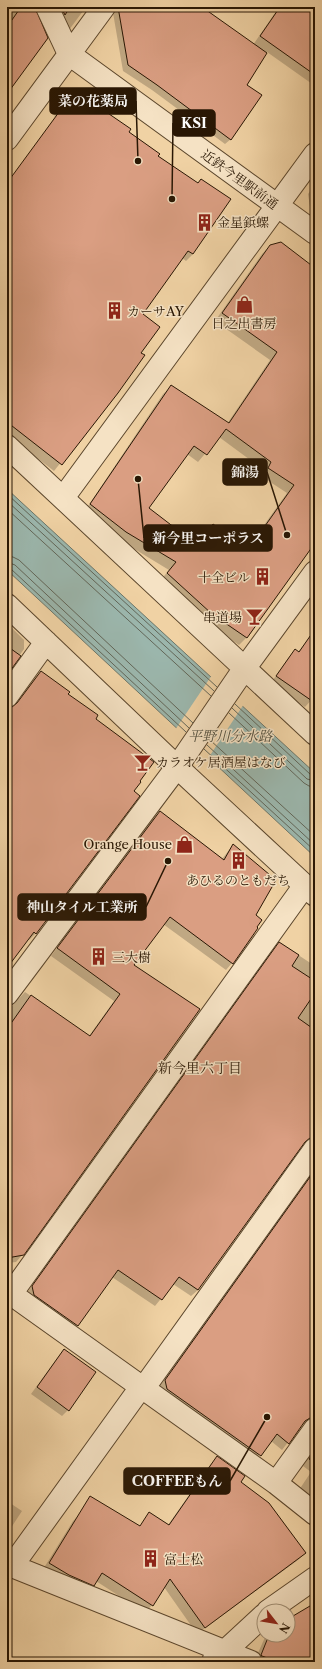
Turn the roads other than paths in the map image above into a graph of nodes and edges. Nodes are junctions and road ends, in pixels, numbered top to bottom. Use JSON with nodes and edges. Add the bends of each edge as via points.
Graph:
{"nodes":[{"id":1,"x":47,"y":7,"type":"edge"},
{"id":2,"x":104,"y":7,"type":"edge"},
{"id":3,"x":69,"y":54,"type":"junction"},
{"id":4,"x":7,"y":139,"type":"edge"},
{"id":5,"x":315,"y":154,"type":"edge"},
{"id":6,"x":278,"y":207,"type":"junction"},
{"id":7,"x":315,"y":233,"type":"edge"},
{"id":8,"x":7,"y":446,"type":"edge"},
{"id":9,"x":63,"y":498,"type":"junction"},
{"id":10,"x":315,"y":572,"type":"edge"},
{"id":11,"x":7,"y":605,"type":"edge"},
{"id":12,"x":46,"y":642,"type":"junction"},
{"id":13,"x":240,"y":675,"type":"junction"},
{"id":14,"x":7,"y":696,"type":"edge"},
{"id":15,"x":315,"y":734,"type":"edge"},
{"id":16,"x":179,"y":763,"type":"junction"},
{"id":17,"x":310,"y":890,"type":"edge"},
{"id":18,"x":7,"y":994,"type":"edge"},
{"id":19,"x":315,"y":1149,"type":"edge"},
{"id":20,"x":9,"y":1292,"type":"edge"},
{"id":21,"x":142,"y":1388,"type":"junction"},
{"id":22,"x":315,"y":1429,"type":"edge"},
{"id":23,"x":276,"y":1483,"type":"junction"},
{"id":24,"x":315,"y":1514,"type":"edge"},
{"id":25,"x":10,"y":1565,"type":"edge"},
{"id":26,"x":315,"y":1578,"type":"edge"},
{"id":27,"x":279,"y":1603,"type":"edge"},
{"id":28,"x":256,"y":1622,"type":"edge"},
{"id":29,"x":217,"y":1657,"type":"edge"},
{"id":30,"x":251,"y":1662,"type":"edge"}],
"edges":[{"from":1,"to":3,"type":"street"},
{"from":2,"to":3,"type":"street"},
{"from":3,"to":4,"type":"street"},
{"from":3,"to":6,"type":"street","name":"近鉄今里駅前通"},
{"from":5,"to":6,"type":"street"},
{"from":6,"to":7,"type":"street","name":"近鉄今里駅前通"},
{"from":6,"to":9,"type":"street"},
{"from":8,"to":9,"type":"street"},
{"from":9,"to":13,"type":"street"},
{"from":10,"to":13,"type":"street"},
{"from":11,"to":12,"type":"street"},
{"from":12,"to":14,"type":"street"},
{"from":12,"to":16,"type":"street"},
{"from":13,"to":15,"type":"street"},
{"from":13,"to":16,"type":"street"},
{"from":16,"to":17,"type":"street"},
{"from":16,"to":18,"type":"street"},
{"from":17,"to":20,"type":"street"},
{"from":19,"to":21,"type":"street"},
{"from":20,"to":21,"type":"street"},
{"from":21,"to":23,"type":"street"},
{"from":21,"to":25,"type":"street"},
{"from":22,"to":23,"type":"street"},
{"from":23,"to":24,"type":"street"},
{"from":25,"to":29,"type":"street"},
{"from":26,"to":27,"type":"street"},
{"from":28,"to":29,"type":"street"},
{"from":29,"to":30,"type":"street"}]}
